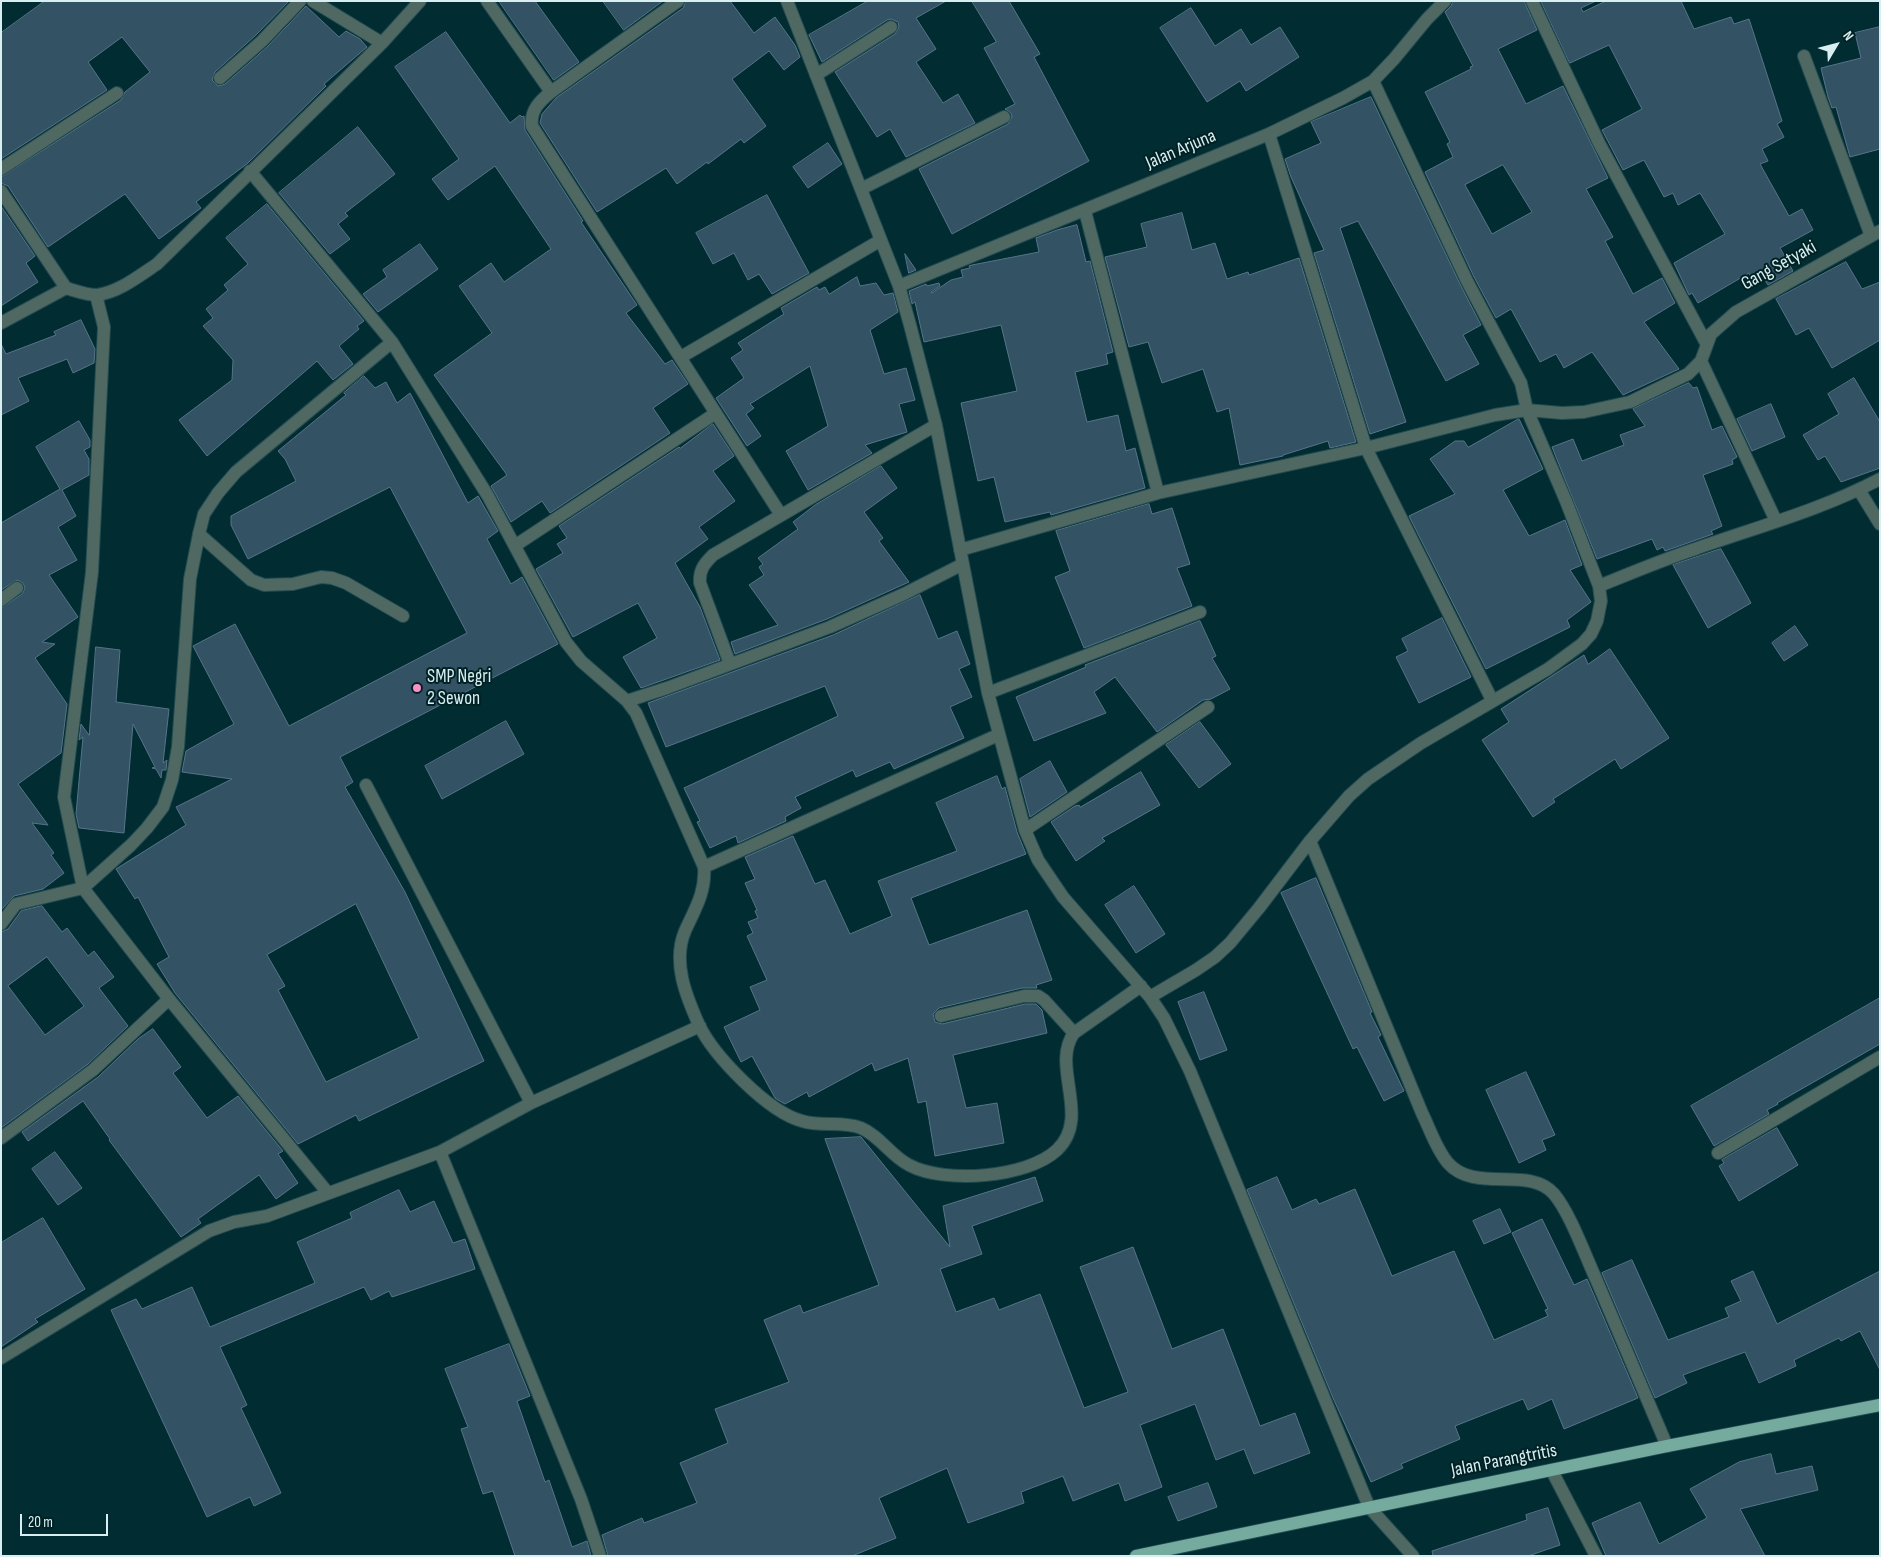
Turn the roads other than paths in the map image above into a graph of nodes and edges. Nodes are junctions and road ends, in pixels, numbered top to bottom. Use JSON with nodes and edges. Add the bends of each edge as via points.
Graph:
{"nodes":[{"id":1,"x":300,"y":1,"type":"edge"},
{"id":2,"x":313,"y":1,"type":"edge"},
{"id":3,"x":420,"y":1,"type":"edge"},
{"id":4,"x":487,"y":1,"type":"edge"},
{"id":5,"x":678,"y":1,"type":"edge"},
{"id":6,"x":787,"y":1,"type":"edge"},
{"id":7,"x":1446,"y":1,"type":"edge"},
{"id":8,"x":1532,"y":1,"type":"edge"},
{"id":9,"x":891,"y":27,"type":"dead end"},
{"id":10,"x":382,"y":43,"type":"junction"},
{"id":11,"x":1804,"y":56,"type":"dead end"},
{"id":12,"x":816,"y":75,"type":"junction"},
{"id":13,"x":220,"y":78,"type":"dead end"},
{"id":14,"x":1373,"y":81,"type":"junction"},
{"id":15,"x":551,"y":92,"type":"junction"},
{"id":16,"x":117,"y":93,"type":"dead end"},
{"id":17,"x":1004,"y":117,"type":"dead end"},
{"id":18,"x":1269,"y":134,"type":"junction"},
{"id":19,"x":1,"y":169,"type":"edge"},
{"id":20,"x":250,"y":171,"type":"junction"},
{"id":21,"x":861,"y":189,"type":"junction"},
{"id":22,"x":1,"y":191,"type":"edge"},
{"id":23,"x":1085,"y":210,"type":"junction"},
{"id":24,"x":1876,"y":234,"type":"edge"},
{"id":25,"x":881,"y":240,"type":"junction"},
{"id":26,"x":899,"y":286,"type":"junction"},
{"id":27,"x":66,"y":288,"type":"junction"},
{"id":28,"x":96,"y":295,"type":"junction"},
{"id":29,"x":1,"y":323,"type":"edge"},
{"id":30,"x":392,"y":342,"type":"junction"},
{"id":31,"x":1706,"y":343,"type":"junction"},
{"id":32,"x":681,"y":357,"type":"junction"},
{"id":33,"x":1701,"y":361,"type":"junction"},
{"id":34,"x":1527,"y":410,"type":"junction"},
{"id":35,"x":716,"y":413,"type":"junction"},
{"id":36,"x":936,"y":425,"type":"junction"},
{"id":37,"x":1366,"y":448,"type":"junction"},
{"id":38,"x":1880,"y":479,"type":"edge"},
{"id":39,"x":1859,"y":490,"type":"junction"},
{"id":40,"x":1158,"y":493,"type":"junction"},
{"id":41,"x":781,"y":516,"type":"junction"},
{"id":42,"x":1776,"y":522,"type":"junction"},
{"id":43,"x":1880,"y":524,"type":"edge"},
{"id":44,"x":199,"y":534,"type":"junction"},
{"id":45,"x":516,"y":545,"type":"junction"},
{"id":46,"x":960,"y":550,"type":"junction"},
{"id":47,"x":963,"y":564,"type":"junction"},
{"id":48,"x":1599,"y":586,"type":"junction"},
{"id":49,"x":17,"y":588,"type":"dead end"},
{"id":50,"x":1,"y":600,"type":"edge"},
{"id":51,"x":1200,"y":612,"type":"dead end"},
{"id":52,"x":403,"y":616,"type":"dead end"},
{"id":53,"x":730,"y":664,"type":"junction"},
{"id":54,"x":988,"y":693,"type":"junction"},
{"id":55,"x":1492,"y":700,"type":"junction"},
{"id":56,"x":627,"y":701,"type":"junction"},
{"id":57,"x":1208,"y":707,"type":"dead end"},
{"id":58,"x":998,"y":735,"type":"junction"},
{"id":59,"x":366,"y":785,"type":"dead end"},
{"id":60,"x":1025,"y":830,"type":"junction"},
{"id":61,"x":1310,"y":841,"type":"junction"},
{"id":62,"x":704,"y":867,"type":"junction"},
{"id":63,"x":83,"y":888,"type":"junction"},
{"id":64,"x":1,"y":924,"type":"edge"},
{"id":65,"x":1141,"y":986,"type":"junction"},
{"id":66,"x":1150,"y":998,"type":"junction"},
{"id":67,"x":169,"y":999,"type":"junction"},
{"id":68,"x":941,"y":1016,"type":"dead end"},
{"id":69,"x":700,"y":1026,"type":"junction"},
{"id":70,"x":1074,"y":1032,"type":"junction"},
{"id":71,"x":1880,"y":1057,"type":"edge"},
{"id":72,"x":531,"y":1103,"type":"junction"},
{"id":73,"x":1,"y":1138,"type":"edge"},
{"id":74,"x":440,"y":1152,"type":"junction"},
{"id":75,"x":1718,"y":1153,"type":"dead end"},
{"id":76,"x":328,"y":1193,"type":"junction"},
{"id":77,"x":1,"y":1358,"type":"edge"},
{"id":78,"x":1880,"y":1405,"type":"edge"},
{"id":79,"x":1667,"y":1446,"type":"junction"},
{"id":80,"x":1552,"y":1470,"type":"junction"},
{"id":81,"x":1369,"y":1507,"type":"junction"},
{"id":82,"x":599,"y":1553,"type":"edge"},
{"id":83,"x":1136,"y":1556,"type":"edge"},
{"id":84,"x":1412,"y":1556,"type":"edge"},
{"id":85,"x":1596,"y":1556,"type":"edge"}],
"edges":[{"from":1,"to":13,"type":"street"},
{"from":2,"to":10,"type":"street"},
{"from":3,"to":10,"type":"street"},
{"from":4,"to":15,"type":"street"},
{"from":5,"to":15,"type":"street"},
{"from":6,"to":12,"type":"street"},
{"from":7,"to":14,"type":"street","name":"Jalan Arjuna"},
{"from":8,"to":31,"type":"street","via":[[1599,143]]},
{"from":9,"to":12,"type":"street"},
{"from":10,"to":20,"type":"street"},
{"from":11,"to":24,"type":"street"},
{"from":12,"to":21,"type":"street"},
{"from":14,"to":18,"type":"street","name":"Jalan Arjuna"},
{"from":14,"to":34,"type":"street","via":[[1468,281],[1521,383]]},
{"from":15,"to":32,"type":"street","via":[[537,104],[532,126]]},
{"from":16,"to":19,"type":"street"},
{"from":17,"to":21,"type":"street"},
{"from":18,"to":23,"type":"street","name":"Jalan Arjuna"},
{"from":18,"to":37,"type":"street"},
{"from":20,"to":28,"type":"street","via":[[157,264],[135,279]]},
{"from":20,"to":30,"type":"street"},
{"from":21,"to":25,"type":"street"},
{"from":22,"to":27,"type":"street"},
{"from":23,"to":26,"type":"street","name":"Jalan Arjuna"},
{"from":23,"to":40,"type":"street"},
{"from":24,"to":31,"type":"street","name":"Gang Setyaki","via":[[1742,308],[1710,334]]},
{"from":25,"to":26,"type":"street"},
{"from":25,"to":32,"type":"street"},
{"from":26,"to":36,"type":"street"},
{"from":27,"to":28,"type":"street"},
{"from":27,"to":29,"type":"street"},
{"from":28,"to":63,"type":"street","via":[[104,327],[92,572],[64,797]]},
{"from":30,"to":44,"type":"street","via":[[236,472],[204,514]]},
{"from":30,"to":45,"type":"street"},
{"from":31,"to":33,"type":"street"},
{"from":32,"to":35,"type":"street"},
{"from":33,"to":34,"type":"street","via":[[1688,374],[1630,402],[1584,412]]},
{"from":33,"to":42,"type":"street"},
{"from":34,"to":37,"type":"street"},
{"from":34,"to":48,"type":"street"},
{"from":35,"to":41,"type":"street"},
{"from":35,"to":45,"type":"street"},
{"from":36,"to":41,"type":"street"},
{"from":36,"to":46,"type":"street"},
{"from":37,"to":40,"type":"street"},
{"from":37,"to":55,"type":"street"},
{"from":38,"to":39,"type":"street"},
{"from":39,"to":42,"type":"street"},
{"from":39,"to":43,"type":"street"},
{"from":40,"to":46,"type":"street"},
{"from":41,"to":53,"type":"street","via":[[713,555],[701,569],[700,584]]},
{"from":42,"to":48,"type":"street"},
{"from":44,"to":52,"type":"street","via":[[251,580],[264,585],[332,578]]},
{"from":44,"to":63,"type":"street","via":[[190,579],[178,747],[172,780],[163,807],[147,828]]},
{"from":45,"to":56,"type":"street","via":[[566,642],[581,661]]},
{"from":46,"to":47,"type":"street"},
{"from":47,"to":53,"type":"street","via":[[830,628]]},
{"from":47,"to":54,"type":"street"},
{"from":48,"to":55,"type":"street","via":[[1601,601],[1597,621],[1582,644],[1548,669]]},
{"from":49,"to":50,"type":"street"},
{"from":51,"to":54,"type":"street"},
{"from":53,"to":56,"type":"street"},
{"from":54,"to":58,"type":"street"},
{"from":55,"to":61,"type":"street","via":[[1368,779]]},
{"from":56,"to":62,"type":"street","via":[[645,730]]},
{"from":57,"to":60,"type":"street"},
{"from":58,"to":60,"type":"street"},
{"from":58,"to":62,"type":"street"},
{"from":59,"to":72,"type":"street"},
{"from":60,"to":65,"type":"street","via":[[1038,860],[1063,897]]},
{"from":61,"to":66,"type":"street","via":[[1230,943],[1215,957]]},
{"from":61,"to":79,"type":"street","via":[[1442,1155],[1460,1173],[1474,1178],[1532,1181],[1553,1193],[1582,1248]]},
{"from":62,"to":69,"type":"street","via":[[702,893],[680,948],[685,988]]},
{"from":63,"to":64,"type":"street","via":[[16,904]]},
{"from":63,"to":67,"type":"street"},
{"from":65,"to":66,"type":"street"},
{"from":65,"to":70,"type":"street"},
{"from":66,"to":81,"type":"street","via":[[1164,1018],[1190,1071]]},
{"from":67,"to":73,"type":"street","via":[[93,1070]]},
{"from":67,"to":76,"type":"street"},
{"from":68,"to":70,"type":"street","via":[[1024,996],[1038,996]]},
{"from":69,"to":70,"type":"street","via":[[710,1044],[737,1075],[789,1117],[815,1124],[858,1127],[868,1131],[911,1166],[941,1175],[958,1176],[1007,1172],[1025,1167],[1050,1156],[1064,1142],[1072,1120],[1066,1046]]},
{"from":69,"to":72,"type":"street"},
{"from":71,"to":75,"type":"street"},
{"from":72,"to":74,"type":"street"},
{"from":74,"to":76,"type":"street"},
{"from":74,"to":82,"type":"street","via":[[581,1499]]},
{"from":76,"to":77,"type":"street","via":[[267,1216],[209,1231]]},
{"from":78,"to":79,"type":"main road","name":"Jalan Parangtritis"},
{"from":79,"to":80,"type":"main road","name":"Jalan Parangtritis"},
{"from":80,"to":81,"type":"main road","name":"Jalan Parangtritis"},
{"from":80,"to":85,"type":"street"},
{"from":81,"to":83,"type":"main road","name":"Jalan Parangtritis"},
{"from":81,"to":84,"type":"street"}]}
